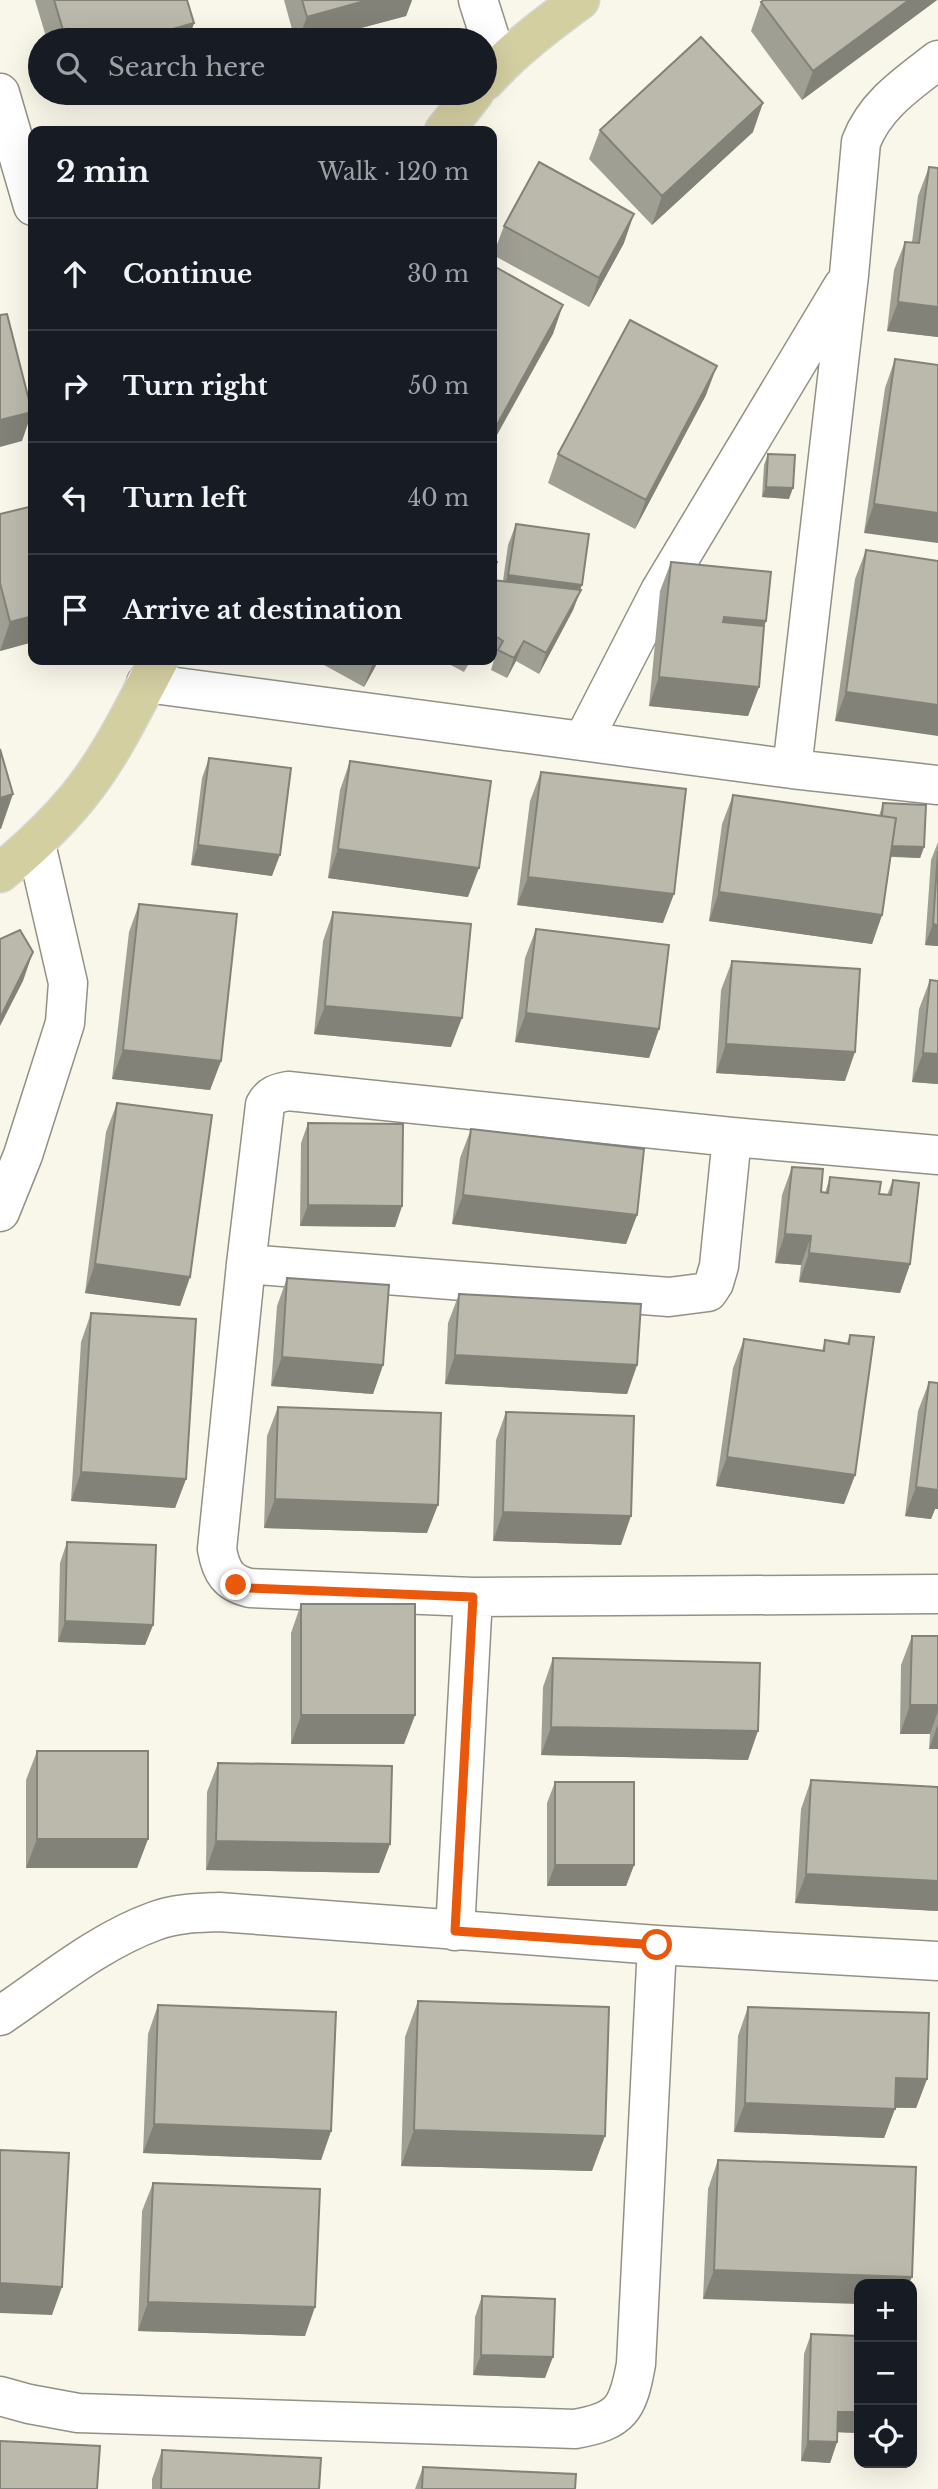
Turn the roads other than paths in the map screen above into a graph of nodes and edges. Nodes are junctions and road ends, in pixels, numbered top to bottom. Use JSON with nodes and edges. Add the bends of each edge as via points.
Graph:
{"nodes":[{"id":1,"x":478,"y":0,"type":"edge"},
{"id":2,"x":580,"y":0,"type":"edge"},
{"id":3,"x":481,"y":28,"type":"edge"},
{"id":4,"x":938,"y":60,"type":"edge"},
{"id":5,"x":497,"y":70,"type":"edge"},
{"id":6,"x":0,"y":93,"type":"edge"},
{"id":7,"x":465,"y":105,"type":"edge"},
{"id":8,"x":448,"y":126,"type":"edge"},
{"id":9,"x":28,"y":189,"type":"edge"},
{"id":10,"x":849,"y":275,"type":"junction"},
{"id":11,"x":152,"y":672,"type":"edge"},
{"id":12,"x":583,"y":741,"type":"junction"},
{"id":13,"x":792,"y":769,"type":"junction"},
{"id":14,"x":938,"y":785,"type":"edge"},
{"id":15,"x":36,"y":844,"type":"junction"},
{"id":16,"x":0,"y":873,"type":"edge"},
{"id":17,"x":732,"y":1137,"type":"junction"},
{"id":18,"x":938,"y":1155,"type":"edge"},
{"id":19,"x":0,"y":1212,"type":"edge"},
{"id":20,"x":246,"y":1264,"type":"junction"},
{"id":21,"x":938,"y":1594,"type":"edge"},
{"id":22,"x":473,"y":1597,"type":"junction"},
{"id":23,"x":455,"y":1931,"type":"junction"},
{"id":24,"x":657,"y":1945,"type":"junction"},
{"id":25,"x":938,"y":1961,"type":"edge"},
{"id":26,"x":0,"y":2016,"type":"edge"},
{"id":27,"x":0,"y":2396,"type":"edge"}],
"edges":[{"from":1,"to":3,"type":"street"},
{"from":2,"to":5,"type":"main road","via":[[542,27]]},
{"from":4,"to":10,"type":"street","via":[[894,93],[867,126],[861,142]]},
{"from":6,"to":9,"type":"street"},
{"from":7,"to":8,"type":"main road"},
{"from":10,"to":12,"type":"street","via":[[660,591]]},
{"from":10,"to":13,"type":"street"},
{"from":11,"to":12,"type":"street"},
{"from":11,"to":15,"type":"main road","via":[[113,745],[78,797]]},
{"from":12,"to":13,"type":"street"},
{"from":13,"to":14,"type":"street"},
{"from":15,"to":16,"type":"main road"},
{"from":15,"to":19,"type":"street","via":[[68,983],[68,1002],[23,1154]]},
{"from":17,"to":18,"type":"street"},
{"from":17,"to":20,"type":"street","via":[[719,1266],[708,1292],[669,1297]]},
{"from":17,"to":20,"type":"street","via":[[288,1091],[268,1099],[265,1105]]},
{"from":20,"to":22,"type":"street","via":[[217,1549],[225,1576],[250,1588]]},
{"from":21,"to":22,"type":"street"},
{"from":22,"to":23,"type":"street"},
{"from":23,"to":24,"type":"street"},
{"from":23,"to":26,"type":"street","via":[[219,1912],[179,1914],[106,1944]]},
{"from":24,"to":25,"type":"street"},
{"from":24,"to":27,"type":"street","via":[[636,2364],[631,2393],[619,2412],[600,2424],[575,2429],[78,2413]]}]}
